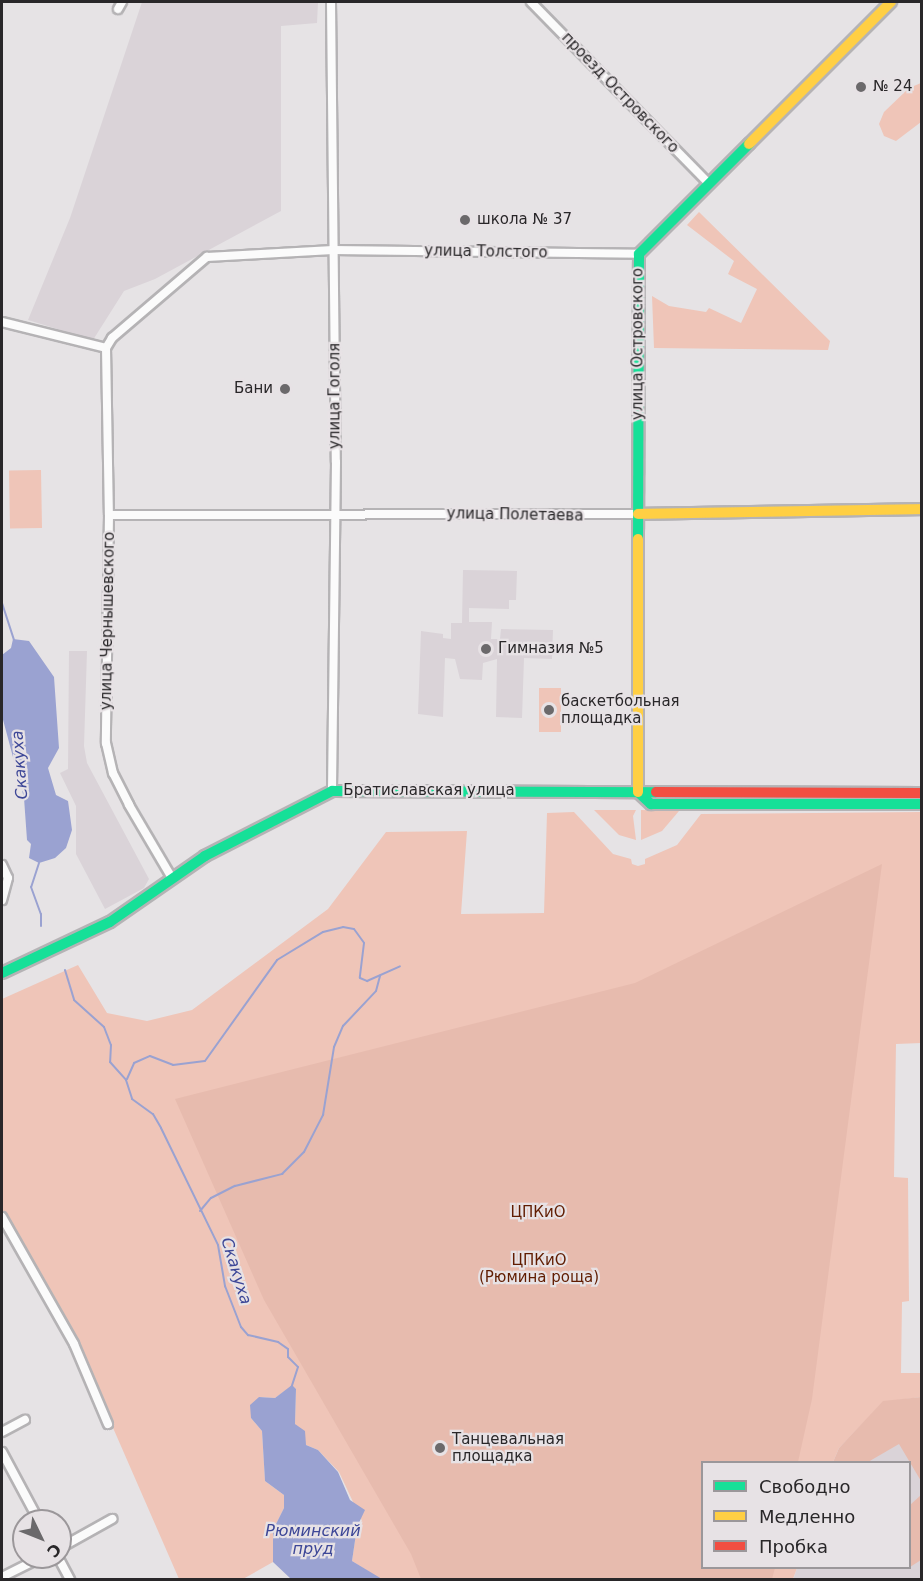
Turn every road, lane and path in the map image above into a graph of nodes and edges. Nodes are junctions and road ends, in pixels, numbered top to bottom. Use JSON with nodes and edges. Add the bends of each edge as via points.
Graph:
{"nodes":[{"id":1,"x":331,"y":2,"type":"edge"},
{"id":2,"x":531,"y":2,"type":"edge"},
{"id":3,"x":891,"y":2,"type":"edge"},
{"id":4,"x":709,"y":184,"type":"junction"},
{"id":5,"x":333,"y":250,"type":"junction"},
{"id":6,"x":639,"y":254,"type":"junction"},
{"id":7,"x":2,"y":322,"type":"edge"},
{"id":8,"x":106,"y":348,"type":"junction"},
{"id":9,"x":921,"y":509,"type":"edge"},
{"id":10,"x":638,"y":514,"type":"junction"},
{"id":11,"x":109,"y":515,"type":"junction"},
{"id":12,"x":335,"y":515,"type":"junction"},
{"id":13,"x":332,"y":791,"type":"junction"},
{"id":14,"x":638,"y":792,"type":"junction"},
{"id":15,"x":921,"y":793,"type":"edge"},
{"id":16,"x":921,"y":804,"type":"edge"},
{"id":17,"x":2,"y":865,"type":"edge"},
{"id":18,"x":172,"y":878,"type":"junction"},
{"id":19,"x":2,"y":900,"type":"edge"},
{"id":20,"x":2,"y":974,"type":"edge"},
{"id":21,"x":2,"y":1217,"type":"edge"},
{"id":22,"x":25,"y":1420,"type":"dead end"},
{"id":23,"x":108,"y":1424,"type":"dead end"},
{"id":24,"x":2,"y":1432,"type":"edge"},
{"id":25,"x":2,"y":1452,"type":"edge"},
{"id":26,"x":33,"y":1509,"type":"edge"},
{"id":27,"x":112,"y":1519,"type":"dead end"},
{"id":28,"x":72,"y":1541,"type":"edge"},
{"id":29,"x":18,"y":1569,"type":"edge"},
{"id":30,"x":2,"y":1577,"type":"edge"}],
"edges":[{"from":1,"to":5,"type":"street","name":"улица Гоголя"},
{"from":2,"to":4,"type":"street","name":"проезд Островского"},
{"from":3,"to":4,"type":"street","name":"улица Островского"},
{"from":4,"to":6,"type":"street","name":"улица Островского"},
{"from":5,"to":6,"type":"street","name":"улица Толстого"},
{"from":5,"to":8,"type":"street","name":"улица Толстого","via":[[207,257],[112,338]]},
{"from":5,"to":12,"type":"street","name":"улица Гоголя"},
{"from":6,"to":10,"type":"street","name":"улица Островского"},
{"from":7,"to":8,"type":"street"},
{"from":8,"to":11,"type":"street","name":"улица Чернышевского"},
{"from":9,"to":10,"type":"street","name":"улица Полетаева"},
{"from":10,"to":12,"type":"street","name":"улица Полетаева"},
{"from":10,"to":14,"type":"street","name":"улица Островского"},
{"from":11,"to":12,"type":"street","name":"улица Полетаева"},
{"from":11,"to":18,"type":"street","name":"улица Чернышевского","via":[[106,743],[113,773]]},
{"from":12,"to":13,"type":"street","name":"улица Гоголя"},
{"from":13,"to":14,"type":"street","name":"Братиславская улица"},
{"from":13,"to":18,"type":"street","name":"Братиславская улица","via":[[238,837]]},
{"from":14,"to":15,"type":"street","name":"Братиславская улица"},
{"from":14,"to":16,"type":"street","name":"Братиславская улица","via":[[651,804]]},
{"from":17,"to":19,"type":"street","via":[[8,878]]},
{"from":18,"to":20,"type":"street","name":"Братиславская улица","via":[[110,922]]},
{"from":21,"to":23,"type":"street","via":[[74,1344]]},
{"from":22,"to":24,"type":"street"},
{"from":25,"to":26,"type":"street"},
{"from":27,"to":28,"type":"street"},
{"from":29,"to":30,"type":"street"}]}
